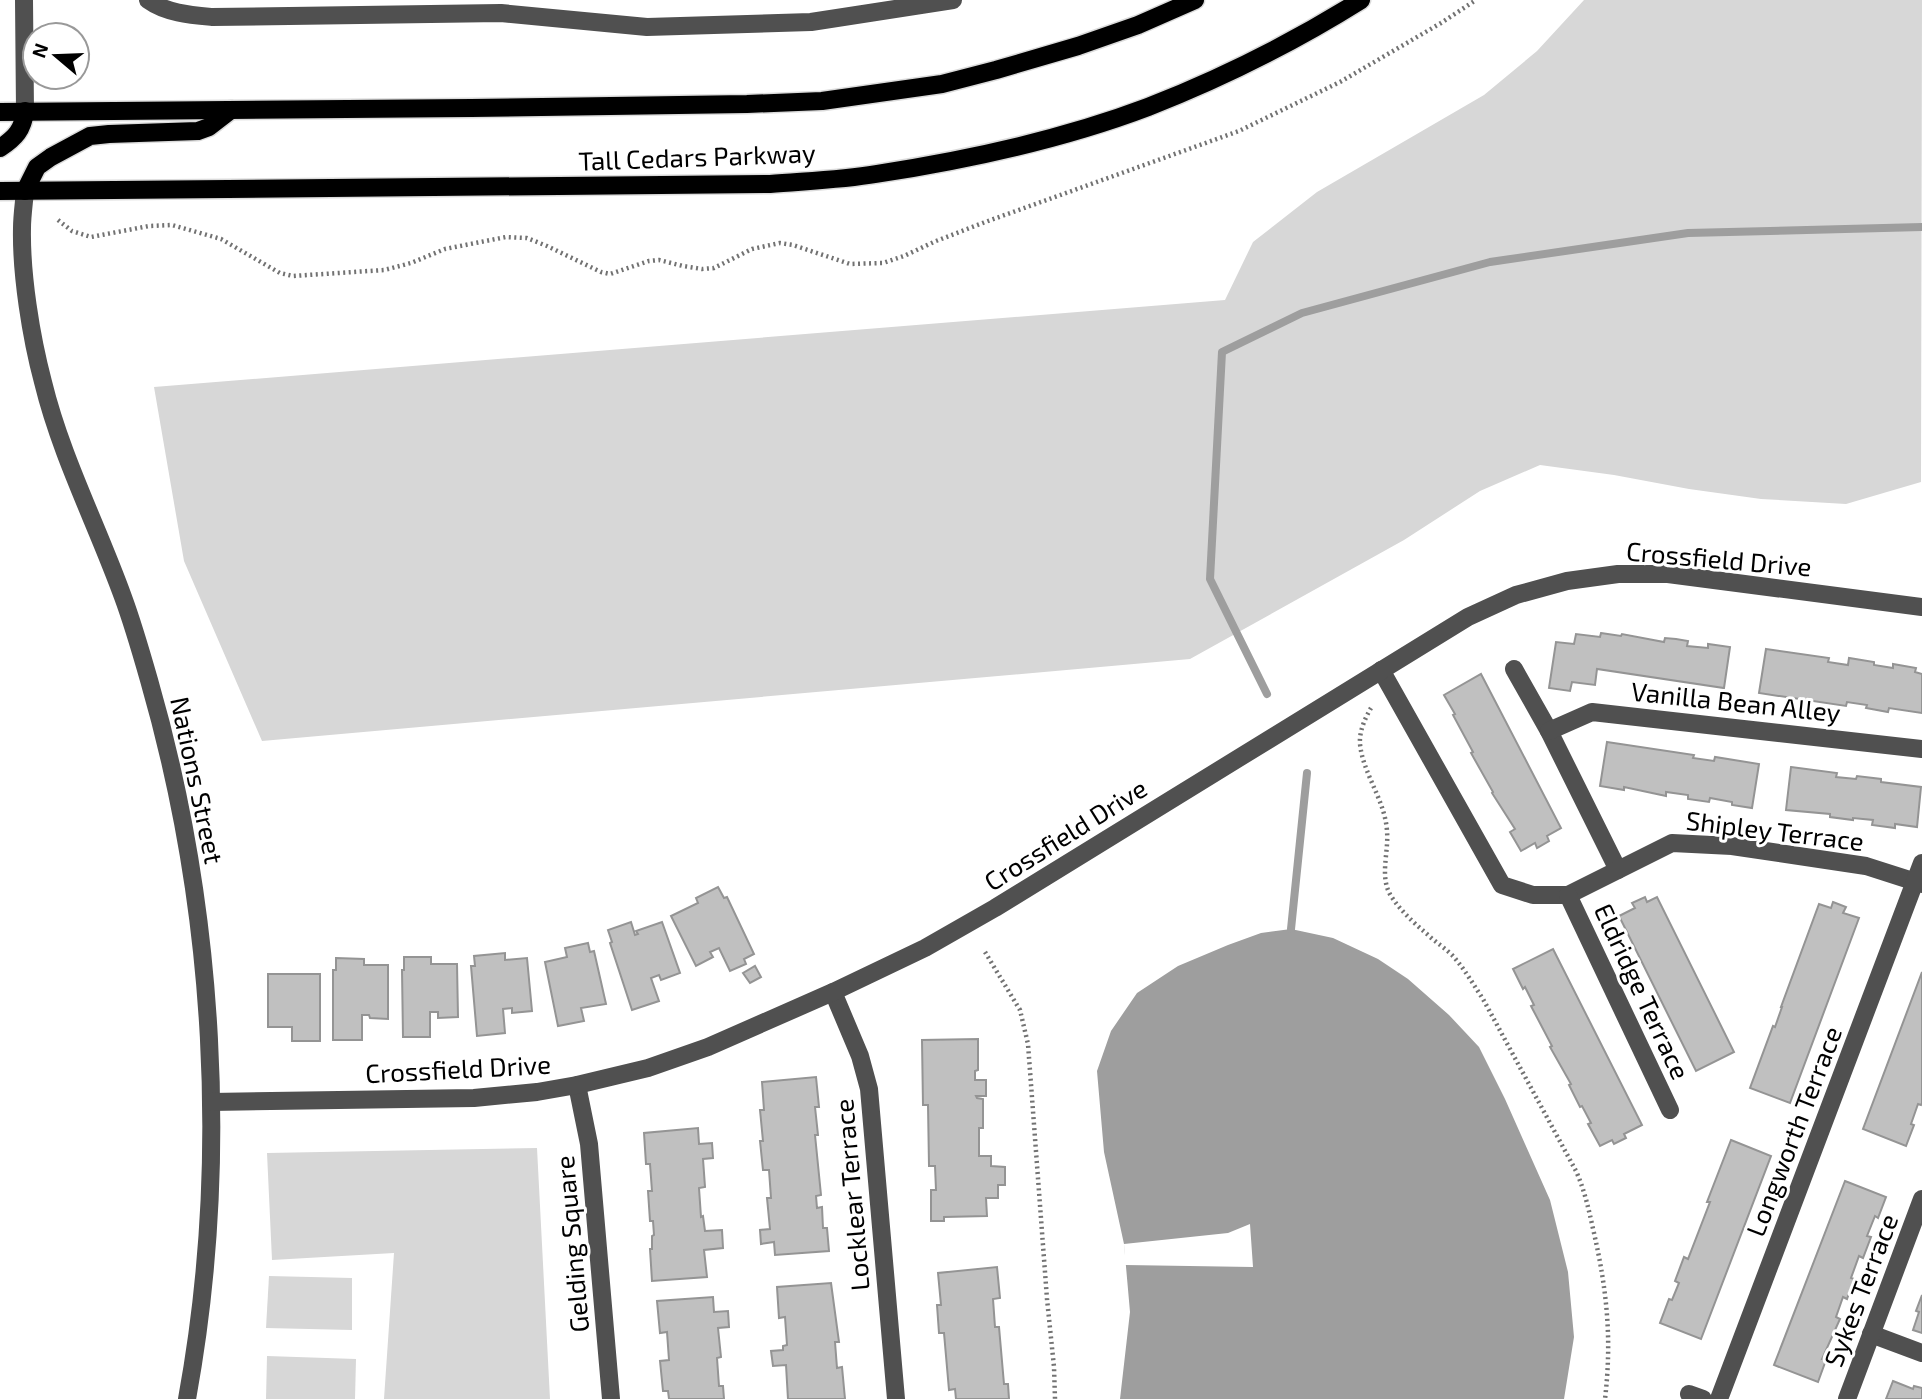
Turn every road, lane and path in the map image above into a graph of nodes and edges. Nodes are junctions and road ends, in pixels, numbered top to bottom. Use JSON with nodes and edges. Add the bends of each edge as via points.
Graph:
{"nodes":[{"id":1,"x":24,"y":0,"type":"edge"},
{"id":2,"x":148,"y":0,"type":"edge"},
{"id":3,"x":953,"y":0,"type":"edge"},
{"id":4,"x":1195,"y":0,"type":"edge"},
{"id":5,"x":1361,"y":0,"type":"edge"},
{"id":6,"x":231,"y":110,"type":"junction"},
{"id":7,"x":0,"y":111,"type":"edge"},
{"id":8,"x":25,"y":111,"type":"junction"},
{"id":9,"x":0,"y":148,"type":"edge"},
{"id":10,"x":0,"y":191,"type":"edge"},
{"id":11,"x":25,"y":191,"type":"junction"},
{"id":12,"x":1922,"y":607,"type":"edge"},
{"id":13,"x":1514,"y":669,"type":"dead end"},
{"id":14,"x":1381,"y":670,"type":"junction"},
{"id":15,"x":1371,"y":708,"type":"dead end"},
{"id":16,"x":1549,"y":731,"type":"junction"},
{"id":17,"x":1922,"y":749,"type":"edge"},
{"id":18,"x":1922,"y":863,"type":"edge"},
{"id":19,"x":1618,"y":870,"type":"junction"},
{"id":20,"x":1919,"y":883,"type":"edge"},
{"id":21,"x":1568,"y":895,"type":"junction"},
{"id":22,"x":985,"y":952,"type":"dead end"},
{"id":23,"x":833,"y":992,"type":"junction"},
{"id":24,"x":577,"y":1086,"type":"junction"},
{"id":25,"x":211,"y":1102,"type":"junction"},
{"id":26,"x":1670,"y":1110,"type":"dead end"},
{"id":27,"x":1922,"y":1199,"type":"edge"},
{"id":28,"x":1871,"y":1334,"type":"junction"},
{"id":29,"x":1922,"y":1353,"type":"edge"},
{"id":30,"x":187,"y":1399,"type":"edge"},
{"id":31,"x":611,"y":1399,"type":"edge"},
{"id":32,"x":896,"y":1399,"type":"edge"},
{"id":33,"x":1055,"y":1399,"type":"edge"},
{"id":34,"x":1605,"y":1399,"type":"edge"},
{"id":35,"x":1719,"y":1399,"type":"edge"},
{"id":36,"x":1847,"y":1399,"type":"edge"}],
"edges":[{"from":1,"to":8,"type":"street"},
{"from":2,"to":3,"type":"street","via":[[173,11],[212,17],[501,13],[647,27],[811,22]]},
{"from":4,"to":6,"type":"main road","name":"Tall Cedars Parkway","via":[[1090,42],[996,70],[822,101]]},
{"from":5,"to":11,"type":"main road","name":"Tall Cedars Parkway","via":[[1227,74],[1147,107],[1056,137],[873,175],[770,184]]},
{"from":6,"to":8,"type":"main road","name":"Tall Cedars Parkway"},
{"from":6,"to":11,"type":"main road","via":[[198,131],[90,136],[37,167]]},
{"from":7,"to":8,"type":"main road","name":"Tall Cedars Parkway"},
{"from":8,"to":9,"type":"main road","via":[[18,133]]},
{"from":10,"to":11,"type":"main road","name":"Tall Cedars Parkway"},
{"from":11,"to":25,"type":"street","name":"Nations Street","via":[[24,267],[42,381],[66,456],[124,598],[174,776],[205,982]]},
{"from":12,"to":14,"type":"street","name":"Crossfield Drive","via":[[1668,574],[1618,574],[1516,595],[1468,617]]},
{"from":13,"to":16,"type":"street"},
{"from":14,"to":21,"type":"street","name":"Shipley Terrace","via":[[1502,885],[1533,895]]},
{"from":14,"to":23,"type":"street","name":"Crossfield Drive","via":[[995,908]]},
{"from":15,"to":34,"type":"path","via":[[1360,741],[1384,810],[1386,884],[1391,897],[1452,955],[1475,988],[1585,1190],[1607,1299]]},
{"from":16,"to":17,"type":"street","name":"Vanilla Bean Alley","via":[[1592,712]]},
{"from":16,"to":19,"type":"street"},
{"from":18,"to":20,"type":"street"},
{"from":19,"to":20,"type":"street","name":"Shipley Terrace","via":[[1672,842],[1866,866]]},
{"from":19,"to":21,"type":"street","name":"Shipley Terrace"},
{"from":20,"to":35,"type":"street","name":"Longworth Terrace"},
{"from":21,"to":26,"type":"street","name":"Eldridge Terrace"},
{"from":22,"to":33,"type":"path","via":[[1020,1010],[1028,1044]]},
{"from":23,"to":24,"type":"street","name":"Crossfield Drive","via":[[708,1047]]},
{"from":23,"to":32,"type":"street","name":"Locklear Terrace","via":[[869,1089]]},
{"from":24,"to":25,"type":"street","name":"Crossfield Drive","via":[[474,1098]]},
{"from":24,"to":31,"type":"street","name":"Gelding Square","via":[[589,1144]]},
{"from":25,"to":30,"type":"street","name":"Nations Street","via":[[206,1254]]},
{"from":27,"to":28,"type":"street","name":"Sykes Terrace"},
{"from":28,"to":29,"type":"street"},
{"from":28,"to":36,"type":"street","name":"Sykes Terrace"}]}
